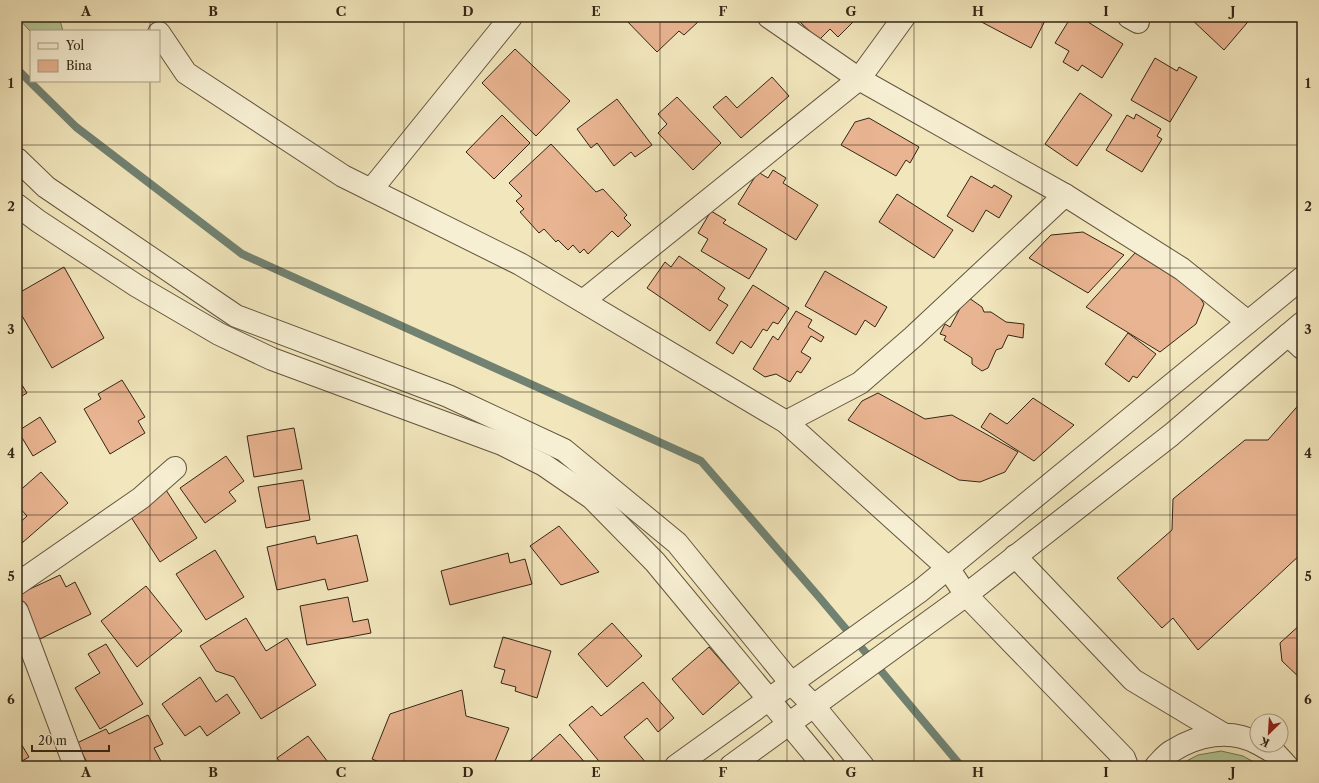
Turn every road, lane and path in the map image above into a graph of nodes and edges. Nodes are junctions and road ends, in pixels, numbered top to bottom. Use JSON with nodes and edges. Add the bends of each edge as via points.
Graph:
{"nodes":[{"id":1,"x":149,"y":17,"type":"edge"},
{"id":2,"x":511,"y":17,"type":"edge"},
{"id":3,"x":769,"y":17,"type":"edge"},
{"id":4,"x":904,"y":17,"type":"edge"},
{"id":5,"x":157,"y":30,"type":"edge"},
{"id":6,"x":160,"y":35,"type":"edge"},
{"id":7,"x":859,"y":79,"type":"junction"},
{"id":8,"x":17,"y":159,"type":"edge"},
{"id":9,"x":371,"y":190,"type":"junction"},
{"id":10,"x":1066,"y":195,"type":"junction"},
{"id":11,"x":17,"y":205,"type":"edge"},
{"id":12,"x":1302,"y":278,"type":"edge"},
{"id":13,"x":583,"y":301,"type":"junction"},
{"id":14,"x":1248,"y":322,"type":"junction"},
{"id":15,"x":1297,"y":335,"type":"edge"},
{"id":16,"x":786,"y":422,"type":"junction"},
{"id":17,"x":175,"y":468,"type":"dead end"},
{"id":18,"x":1015,"y":556,"type":"junction"},
{"id":19,"x":948,"y":568,"type":"junction"},
{"id":20,"x":17,"y":584,"type":"edge"},
{"id":21,"x":966,"y":595,"type":"junction"},
{"id":22,"x":17,"y":611,"type":"edge"},
{"id":23,"x":791,"y":683,"type":"junction"},
{"id":24,"x":770,"y":699,"type":"junction"},
{"id":25,"x":813,"y":705,"type":"junction"},
{"id":26,"x":789,"y":723,"type":"junction"},
{"id":27,"x":1223,"y":734,"type":"junction"},
{"id":28,"x":1249,"y":740,"type":"edge"},
{"id":29,"x":1275,"y":753,"type":"edge"},
{"id":30,"x":75,"y":766,"type":"edge"},
{"id":31,"x":676,"y":766,"type":"edge"},
{"id":32,"x":731,"y":766,"type":"edge"},
{"id":33,"x":824,"y":766,"type":"edge"},
{"id":34,"x":863,"y":766,"type":"edge"},
{"id":35,"x":1127,"y":766,"type":"edge"},
{"id":36,"x":1156,"y":766,"type":"edge"},
{"id":37,"x":1287,"y":766,"type":"edge"}],
"edges":[{"from":1,"to":5,"type":"street"},
{"from":2,"to":9,"type":"street"},
{"from":3,"to":7,"type":"street"},
{"from":4,"to":7,"type":"street"},
{"from":6,"to":9,"type":"street","via":[[186,73],[343,176]]},
{"from":7,"to":10,"type":"street"},
{"from":7,"to":13,"type":"street"},
{"from":8,"to":23,"type":"street","via":[[46,187],[236,316],[448,396],[564,450],[676,543]]},
{"from":9,"to":13,"type":"street","via":[[520,264]]},
{"from":10,"to":14,"type":"street","via":[[1182,269]]},
{"from":10,"to":16,"type":"street","via":[[860,383]]},
{"from":11,"to":24,"type":"street","via":[[38,222],[137,286],[219,334],[272,359],[502,444],[544,466],[592,498],[655,562]]},
{"from":12,"to":14,"type":"street"},
{"from":13,"to":16,"type":"street"},
{"from":14,"to":19,"type":"street"},
{"from":15,"to":18,"type":"street"},
{"from":16,"to":19,"type":"street"},
{"from":17,"to":20,"type":"street","via":[[141,498]]},
{"from":18,"to":21,"type":"street"},
{"from":18,"to":27,"type":"street","via":[[1133,680]]},
{"from":19,"to":21,"type":"street"},
{"from":19,"to":23,"type":"street","via":[[920,591]]},
{"from":21,"to":25,"type":"street"},
{"from":21,"to":35,"type":"street","via":[[1124,758]]},
{"from":22,"to":30,"type":"street"},
{"from":23,"to":24,"type":"street"},
{"from":23,"to":25,"type":"street"},
{"from":24,"to":26,"type":"street"},
{"from":24,"to":31,"type":"street"},
{"from":25,"to":26,"type":"street"},
{"from":25,"to":34,"type":"street"},
{"from":26,"to":32,"type":"street"},
{"from":26,"to":33,"type":"street"},
{"from":27,"to":28,"type":"street"},
{"from":27,"to":36,"type":"street","via":[[1195,738],[1170,751]]},
{"from":29,"to":37,"type":"street"}]}
